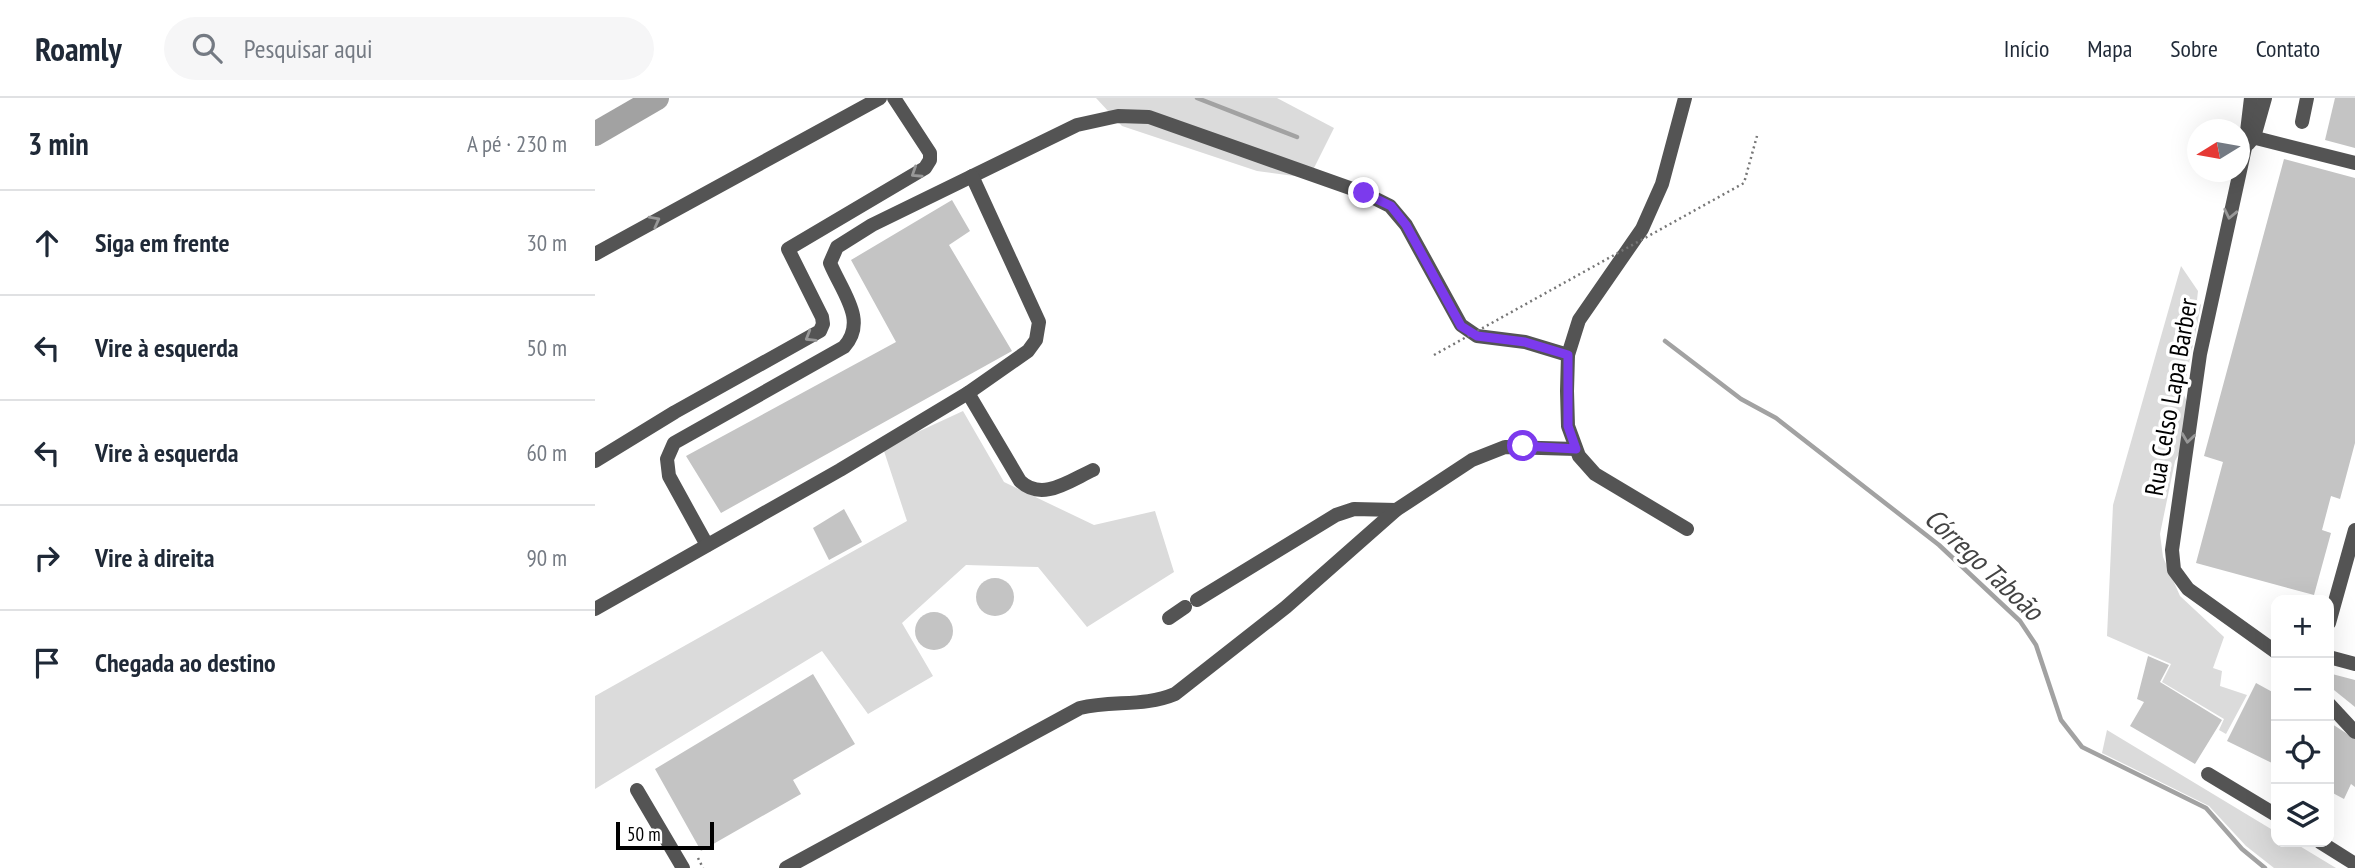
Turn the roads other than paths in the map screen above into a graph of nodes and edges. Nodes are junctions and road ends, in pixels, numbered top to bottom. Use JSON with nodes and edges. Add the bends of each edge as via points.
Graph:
{"nodes":[{"id":1,"x":880,"y":98,"type":"edge"},
{"id":2,"x":894,"y":98,"type":"edge"},
{"id":3,"x":1685,"y":98,"type":"edge"},
{"id":4,"x":2251,"y":98,"type":"edge"},
{"id":5,"x":2265,"y":98,"type":"edge"},
{"id":6,"x":2307,"y":98,"type":"edge"},
{"id":7,"x":2250,"y":119,"type":"edge"},
{"id":8,"x":2302,"y":122,"type":"dead end"},
{"id":9,"x":2250,"y":135,"type":"edge"},
{"id":10,"x":2250,"y":140,"type":"edge"},
{"id":11,"x":2355,"y":163,"type":"edge"},
{"id":12,"x":972,"y":176,"type":"junction"},
{"id":13,"x":2239,"y":182,"type":"edge"},
{"id":14,"x":595,"y":254,"type":"edge"},
{"id":15,"x":1568,"y":355,"type":"junction"},
{"id":16,"x":968,"y":393,"type":"junction"},
{"id":17,"x":1576,"y":449,"type":"junction"},
{"id":18,"x":595,"y":461,"type":"edge"},
{"id":19,"x":1093,"y":470,"type":"dead end"},
{"id":20,"x":1396,"y":510,"type":"junction"},
{"id":21,"x":1688,"y":529,"type":"dead end"},
{"id":22,"x":2355,"y":530,"type":"edge"},
{"id":23,"x":707,"y":545,"type":"junction"},
{"id":24,"x":2334,"y":605,"type":"edge"},
{"id":25,"x":595,"y":609,"type":"edge"},
{"id":26,"x":1169,"y":618,"type":"dead end"},
{"id":27,"x":2239,"y":626,"type":"junction"},
{"id":28,"x":2271,"y":637,"type":"edge"},
{"id":29,"x":2271,"y":648,"type":"edge"},
{"id":30,"x":2333,"y":658,"type":"edge"},
{"id":31,"x":2355,"y":664,"type":"edge"},
{"id":32,"x":2334,"y":709,"type":"edge"},
{"id":33,"x":2355,"y":732,"type":"edge"},
{"id":34,"x":2208,"y":774,"type":"dead end"},
{"id":35,"x":637,"y":790,"type":"dead end"},
{"id":36,"x":2271,"y":812,"type":"edge"},
{"id":37,"x":2328,"y":847,"type":"edge"},
{"id":38,"x":820,"y":849,"type":"junction"},
{"id":39,"x":2355,"y":864,"type":"edge"},
{"id":40,"x":683,"y":868,"type":"edge"},
{"id":41,"x":786,"y":868,"type":"edge"},
{"id":42,"x":801,"y":868,"type":"edge"}],
"edges":[{"from":14,"to":1,"type":"lane","one_way":true},
{"from":2,"to":18,"type":"lane","one_way":true,"via":[[930,153],[925,168],[788,249],[822,317],[820,331]]},
{"from":3,"to":15,"type":"lane","via":[[1662,184],[1642,229],[1579,320]]},
{"from":4,"to":7,"type":"lane","name":"Rua Celso Lapa Barber"},
{"from":5,"to":9,"type":"lane","name":"Rua Celso Lapa Barber"},
{"from":6,"to":8,"type":"lane"},
{"from":10,"to":11,"type":"lane"},
{"from":12,"to":15,"type":"lane","via":[[1077,125],[1118,116],[1149,117],[1391,206],[1461,326],[1477,336],[1525,342]]},
{"from":12,"to":16,"type":"lane","via":[[1039,322],[1036,340],[1028,351]]},
{"from":12,"to":23,"type":"lane","via":[[837,247],[830,263],[856,320],[854,335],[844,347],[674,443],[667,459],[669,476]]},
{"from":13,"to":27,"type":"lane","name":"Rua Celso Lapa Barber","one_way":true,"via":[[2200,355],[2172,550],[2174,570],[2188,590]]},
{"from":15,"to":17,"type":"lane","via":[[1568,426]]},
{"from":16,"to":19,"type":"lane","via":[[1030,491],[1043,492]]},
{"from":16,"to":23,"type":"lane"},
{"from":17,"to":20,"type":"lane","via":[[1505,447],[1472,460]]},
{"from":17,"to":21,"type":"lane","via":[[1595,474]]},
{"from":20,"to":26,"type":"lane","via":[[1354,509],[1336,515]]},
{"from":20,"to":38,"type":"lane","via":[[1286,607],[1175,694],[1159,701],[1080,708]]},
{"from":22,"to":24,"type":"lane"},
{"from":23,"to":25,"type":"lane"},
{"from":27,"to":28,"type":"lane","name":"Rua Celso Lapa Barber"},
{"from":27,"to":29,"type":"lane","name":"Rua Celso Lapa Barber"},
{"from":30,"to":31,"type":"lane"},
{"from":32,"to":33,"type":"lane"},
{"from":34,"to":36,"type":"lane"},
{"from":35,"to":40,"type":"lane"},
{"from":37,"to":39,"type":"lane"},
{"from":38,"to":41,"type":"lane"},
{"from":38,"to":42,"type":"lane"}]}
